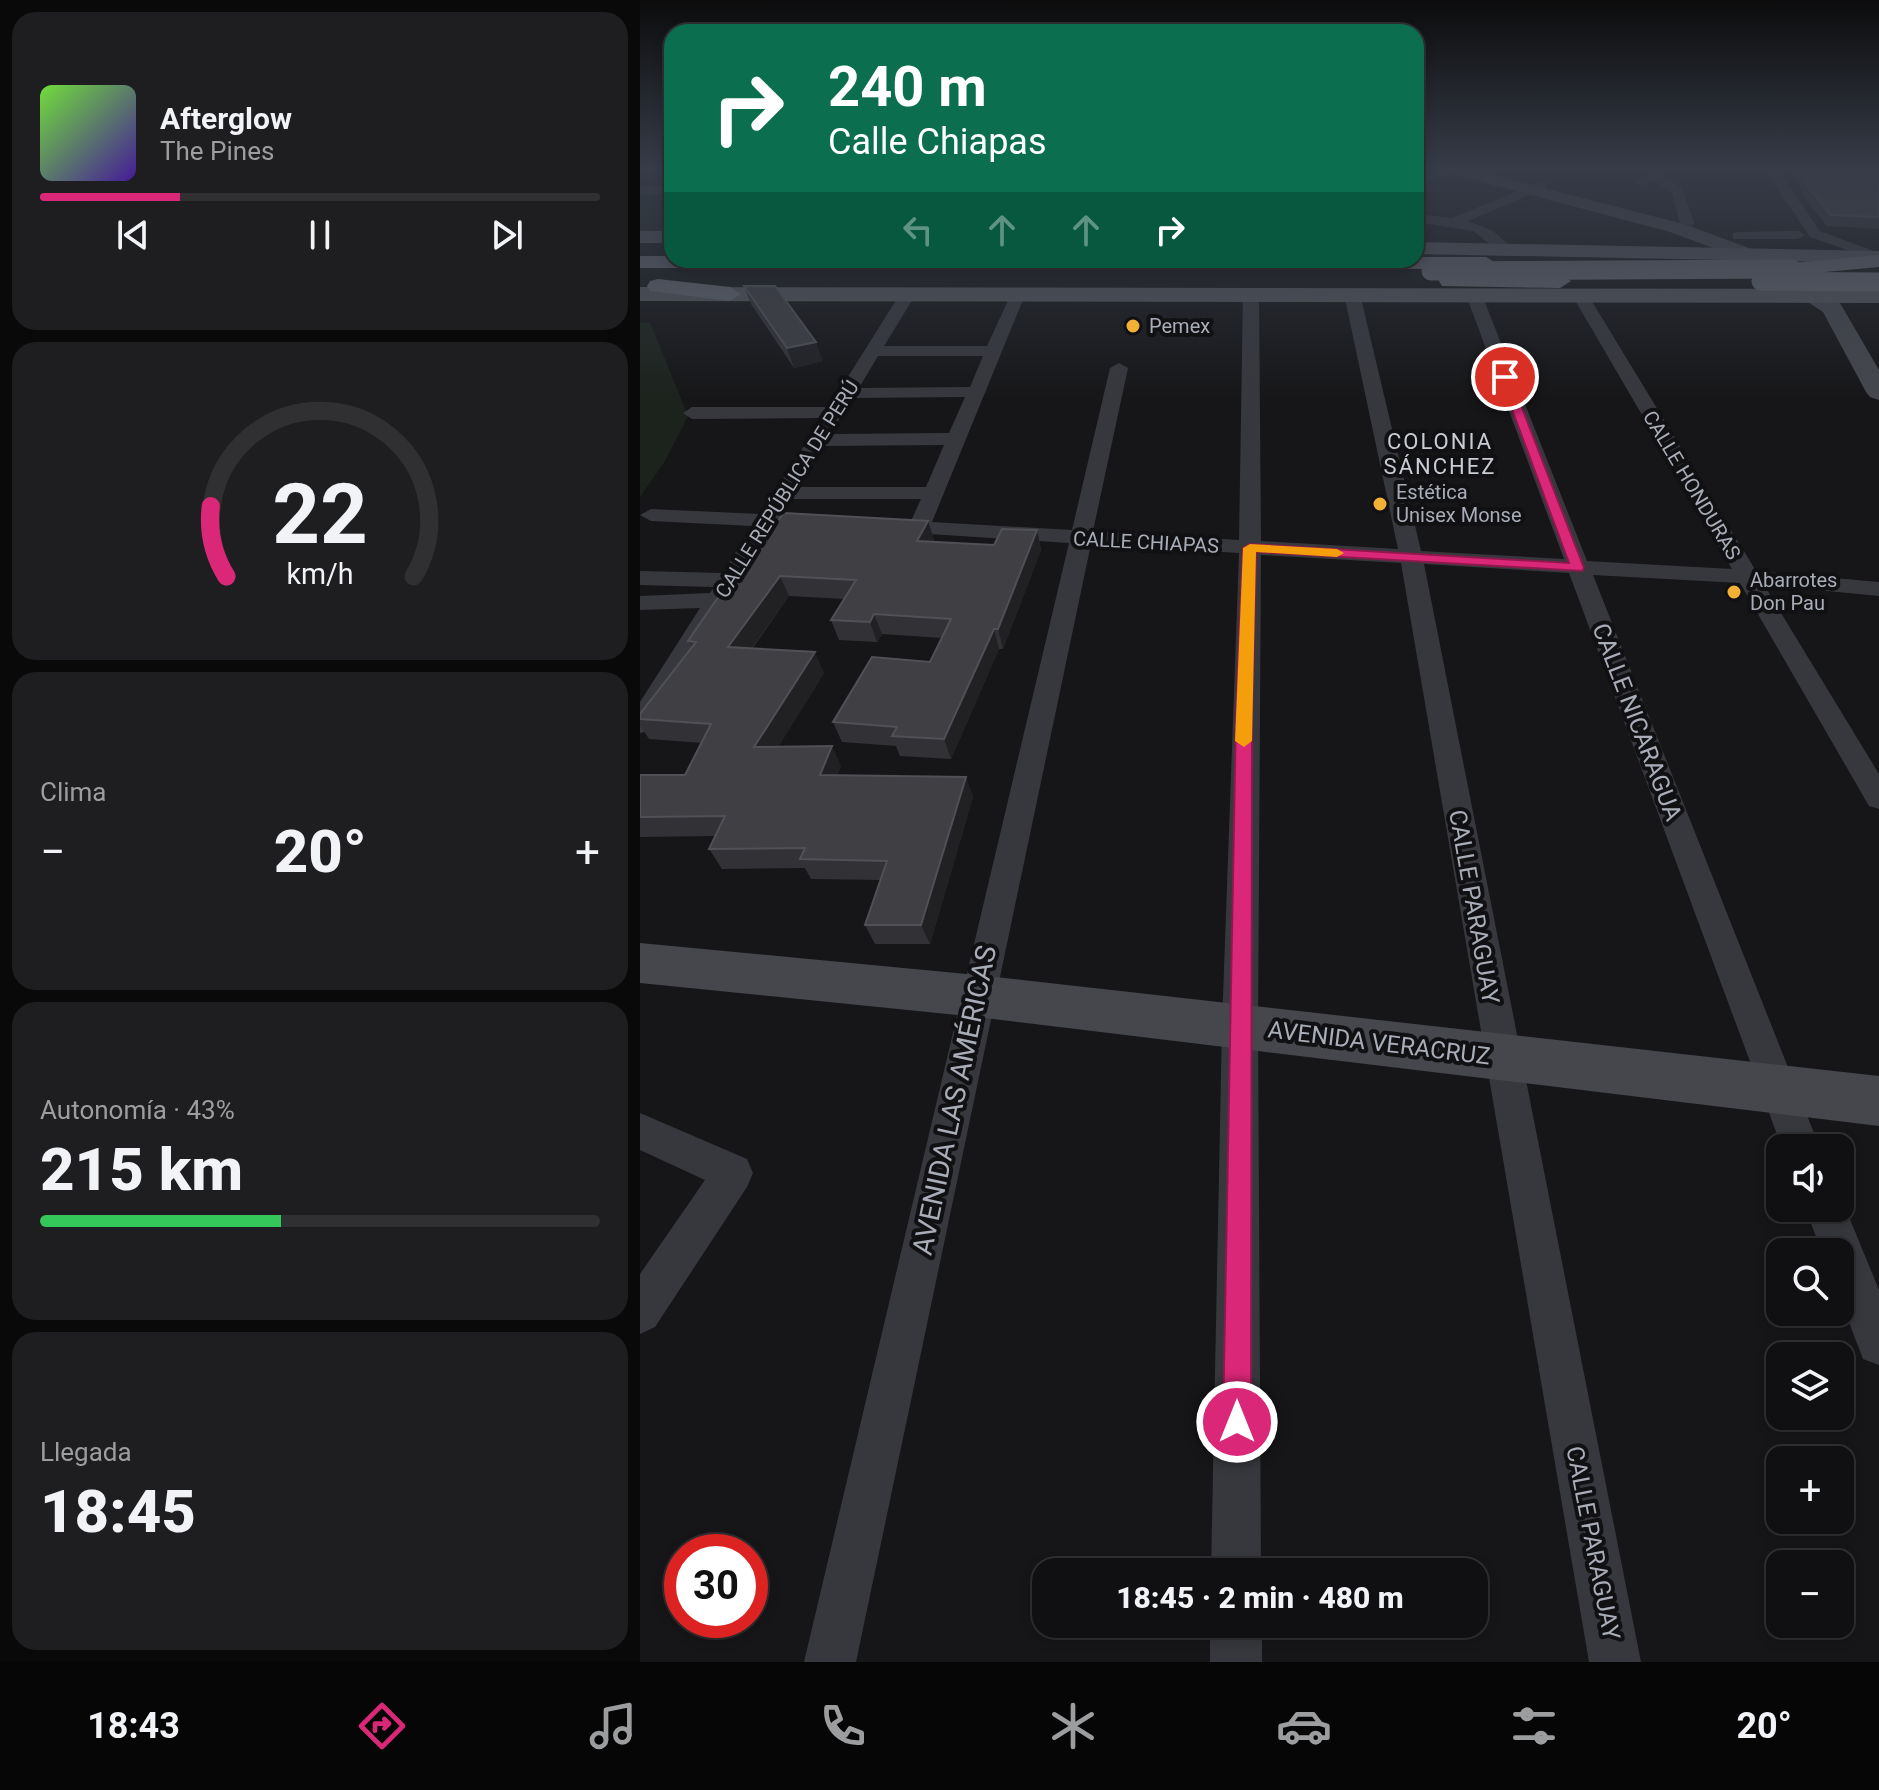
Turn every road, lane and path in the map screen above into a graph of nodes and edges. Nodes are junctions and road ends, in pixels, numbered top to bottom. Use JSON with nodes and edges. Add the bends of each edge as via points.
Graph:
{"nodes":[{"id":1,"x":1504,"y":246,"type":"edge"},
{"id":2,"x":1678,"y":246,"type":"edge"},
{"id":3,"x":1734,"y":246,"type":"edge"},
{"id":4,"x":1741,"y":246,"type":"edge"},
{"id":5,"x":1770,"y":246,"type":"edge"},
{"id":6,"x":1802,"y":246,"type":"edge"},
{"id":7,"x":1841,"y":246,"type":"edge"},
{"id":8,"x":1424,"y":248,"type":"edge"},
{"id":9,"x":1509,"y":252,"type":"junction"},
{"id":10,"x":1661,"y":253,"type":"junction"},
{"id":11,"x":1692,"y":253,"type":"junction"},
{"id":12,"x":640,"y":255,"type":"edge"},
{"id":13,"x":1759,"y":255,"type":"junction"},
{"id":14,"x":1805,"y":256,"type":"junction"},
{"id":15,"x":664,"y":257,"type":"edge"},
{"id":16,"x":640,"y":262,"type":"edge"},
{"id":17,"x":664,"y":262,"type":"edge"},
{"id":18,"x":1879,"y":262,"type":"edge"},
{"id":19,"x":1125,"y":268,"type":"edge"},
{"id":20,"x":640,"y":277,"type":"edge"},
{"id":21,"x":1331,"y":279,"type":"junction"},
{"id":22,"x":1784,"y":281,"type":"junction"},
{"id":23,"x":1879,"y":282,"type":"edge"},
{"id":24,"x":640,"y":286,"type":"edge"},
{"id":25,"x":640,"y":294,"type":"edge"},
{"id":26,"x":730,"y":294,"type":"junction"},
{"id":27,"x":908,"y":294,"type":"junction"},
{"id":28,"x":1251,"y":294,"type":"junction"},
{"id":29,"x":1017,"y":295,"type":"junction"},
{"id":30,"x":1474,"y":295,"type":"junction"},
{"id":31,"x":1580,"y":295,"type":"junction"},
{"id":32,"x":1719,"y":295,"type":"junction"},
{"id":33,"x":1826,"y":296,"type":"junction"},
{"id":34,"x":1879,"y":296,"type":"edge"},
{"id":35,"x":873,"y":351,"type":"junction"},
{"id":36,"x":993,"y":351,"type":"junction"},
{"id":37,"x":1879,"y":361,"type":"edge"},
{"id":38,"x":1119,"y":368,"type":"dead end"},
{"id":39,"x":976,"y":392,"type":"junction"},
{"id":40,"x":1879,"y":392,"type":"edge"},
{"id":41,"x":847,"y":393,"type":"junction"},
{"id":42,"x":835,"y":412,"type":"junction"},
{"id":43,"x":692,"y":413,"type":"dead end"},
{"id":44,"x":956,"y":439,"type":"junction"},
{"id":45,"x":818,"y":440,"type":"junction"},
{"id":46,"x":786,"y":493,"type":"junction"},
{"id":47,"x":934,"y":493,"type":"junction"},
{"id":48,"x":651,"y":515,"type":"dead end"},
{"id":49,"x":768,"y":520,"type":"junction"},
{"id":50,"x":844,"y":524,"type":"edge"},
{"id":51,"x":874,"y":526,"type":"edge"},
{"id":52,"x":919,"y":528,"type":"junction"},
{"id":53,"x":1080,"y":538,"type":"junction"},
{"id":54,"x":1250,"y":548,"type":"junction"},
{"id":55,"x":1411,"y":557,"type":"junction"},
{"id":56,"x":1578,"y":568,"type":"junction"},
{"id":57,"x":1747,"y":577,"type":"junction"},
{"id":58,"x":640,"y":578,"type":"edge"},
{"id":59,"x":1879,"y":589,"type":"edge"},
{"id":60,"x":725,"y":590,"type":"junction"},
{"id":61,"x":640,"y":603,"type":"edge"},
{"id":62,"x":640,"y":724,"type":"edge"},
{"id":63,"x":1879,"y":798,"type":"edge"},
{"id":64,"x":640,"y":963,"type":"edge"},
{"id":65,"x":977,"y":996,"type":"junction"},
{"id":66,"x":1240,"y":1025,"type":"junction"},
{"id":67,"x":1501,"y":1057,"type":"junction"},
{"id":68,"x":1777,"y":1088,"type":"junction"},
{"id":69,"x":1879,"y":1101,"type":"edge"},
{"id":70,"x":640,"y":1131,"type":"edge"},
{"id":71,"x":1795,"y":1134,"type":"edge"},
{"id":72,"x":1831,"y":1222,"type":"edge"},
{"id":73,"x":640,"y":1312,"type":"edge"},
{"id":74,"x":1879,"y":1343,"type":"edge"},
{"id":75,"x":1236,"y":1558,"type":"edge"},
{"id":76,"x":1236,"y":1638,"type":"edge"},
{"id":77,"x":830,"y":1662,"type":"edge"},
{"id":78,"x":1236,"y":1662,"type":"edge"},
{"id":79,"x":1615,"y":1662,"type":"edge"}],
"edges":[{"from":1,"to":9,"type":"street"},
{"from":2,"to":10,"type":"main road"},
{"from":3,"to":13,"type":"street"},
{"from":4,"to":13,"type":"street"},
{"from":5,"to":14,"type":"main road"},
{"from":6,"to":14,"type":"street"},
{"from":7,"to":18,"type":"street"},
{"from":8,"to":9,"type":"main road"},
{"from":9,"to":10,"type":"main road"},
{"from":10,"to":11,"type":"main road"},
{"from":11,"to":13,"type":"main road"},
{"from":11,"to":32,"type":"main road","via":[[1728,261],[1750,275],[1747,288]]},
{"from":12,"to":15,"type":"highway"},
{"from":13,"to":14,"type":"main road"},
{"from":13,"to":33,"type":"street"},
{"from":14,"to":18,"type":"main road"},
{"from":16,"to":17,"type":"highway"},
{"from":18,"to":21,"type":"highway","bridge":true,"via":[[1792,269]]},
{"from":18,"to":22,"type":"highway","bridge":true},
{"from":19,"to":21,"type":"highway"},
{"from":20,"to":21,"type":"highway"},
{"from":21,"to":22,"type":"highway","bridge":true},
{"from":21,"to":27,"type":"highway","via":[[951,288]]},
{"from":21,"to":28,"type":"main road"},
{"from":21,"to":30,"type":"main road"},
{"from":21,"to":55,"type":"street","name":"CALLE PARAGUAY"},
{"from":22,"to":23,"type":"highway","bridge":true},
{"from":24,"to":26,"type":"highway"},
{"from":25,"to":26,"type":"main road"},
{"from":26,"to":27,"type":"main road"},
{"from":27,"to":29,"type":"main road"},
{"from":27,"to":35,"type":"street","name":"CALLE REPÚBLICA DE PERÚ"},
{"from":28,"to":29,"type":"main road"},
{"from":28,"to":54,"type":"street"},
{"from":29,"to":36,"type":"street"},
{"from":30,"to":31,"type":"main road"},
{"from":30,"to":56,"type":"street","name":"CALLE NICARAGUA"},
{"from":31,"to":32,"type":"main road"},
{"from":31,"to":57,"type":"street","name":"CALLE HONDURAS"},
{"from":32,"to":33,"type":"main road"},
{"from":33,"to":34,"type":"main road"},
{"from":33,"to":37,"type":"street","via":[[1847,309]]},
{"from":33,"to":40,"type":"street"},
{"from":35,"to":36,"type":"street"},
{"from":35,"to":41,"type":"street","name":"CALLE REPÚBLICA DE PERÚ"},
{"from":36,"to":39,"type":"street"},
{"from":38,"to":53,"type":"street","name":"AVENIDA LAS AMÉRICAS"},
{"from":39,"to":41,"type":"street"},
{"from":39,"to":44,"type":"street"},
{"from":41,"to":42,"type":"street","name":"CALLE REPÚBLICA DE PERÚ"},
{"from":42,"to":43,"type":"street"},
{"from":42,"to":45,"type":"street","name":"CALLE REPÚBLICA DE PERÚ"},
{"from":44,"to":45,"type":"street"},
{"from":44,"to":47,"type":"street"},
{"from":45,"to":46,"type":"street","name":"CALLE REPÚBLICA DE PERÚ"},
{"from":46,"to":47,"type":"street"},
{"from":46,"to":49,"type":"street","name":"CALLE REPÚBLICA DE PERÚ"},
{"from":47,"to":52,"type":"street"},
{"from":48,"to":49,"type":"street"},
{"from":49,"to":50,"type":"street"},
{"from":49,"to":60,"type":"street","name":"CALLE REPÚBLICA DE PERÚ"},
{"from":51,"to":52,"type":"street","name":"CALLE CHIAPAS"},
{"from":52,"to":53,"type":"street","name":"CALLE CHIAPAS"},
{"from":53,"to":54,"type":"street","name":"CALLE CHIAPAS"},
{"from":53,"to":65,"type":"street","name":"AVENIDA LAS AMÉRICAS"},
{"from":54,"to":55,"type":"street","name":"CALLE CHIAPAS"},
{"from":54,"to":66,"type":"street"},
{"from":55,"to":56,"type":"street","name":"CALLE CHIAPAS"},
{"from":55,"to":67,"type":"street","name":"CALLE PARAGUAY"},
{"from":56,"to":57,"type":"street","name":"CALLE CHIAPAS"},
{"from":56,"to":68,"type":"street","name":"CALLE NICARAGUA"},
{"from":57,"to":59,"type":"street","name":"CALLE CHIAPAS"},
{"from":57,"to":63,"type":"street","name":"CALLE HONDURAS"},
{"from":58,"to":60,"type":"street"},
{"from":60,"to":61,"type":"street"},
{"from":60,"to":62,"type":"street","name":"CALLE REPÚBLICA DE PERÚ"},
{"from":64,"to":65,"type":"street","name":"AVENIDA VERACRUZ"},
{"from":65,"to":66,"type":"street","name":"AVENIDA VERACRUZ"},
{"from":65,"to":77,"type":"street","name":"AVENIDA LAS AMÉRICAS"},
{"from":66,"to":67,"type":"street","name":"AVENIDA VERACRUZ"},
{"from":66,"to":75,"type":"street"},
{"from":67,"to":68,"type":"street","name":"AVENIDA VERACRUZ"},
{"from":67,"to":79,"type":"street","name":"CALLE PARAGUAY"},
{"from":68,"to":69,"type":"street","name":"AVENIDA VERACRUZ"},
{"from":68,"to":71,"type":"street","name":"CALLE NICARAGUA"},
{"from":70,"to":73,"type":"street","via":[[733,1173]]},
{"from":72,"to":74,"type":"street"},
{"from":76,"to":78,"type":"street"}]}
